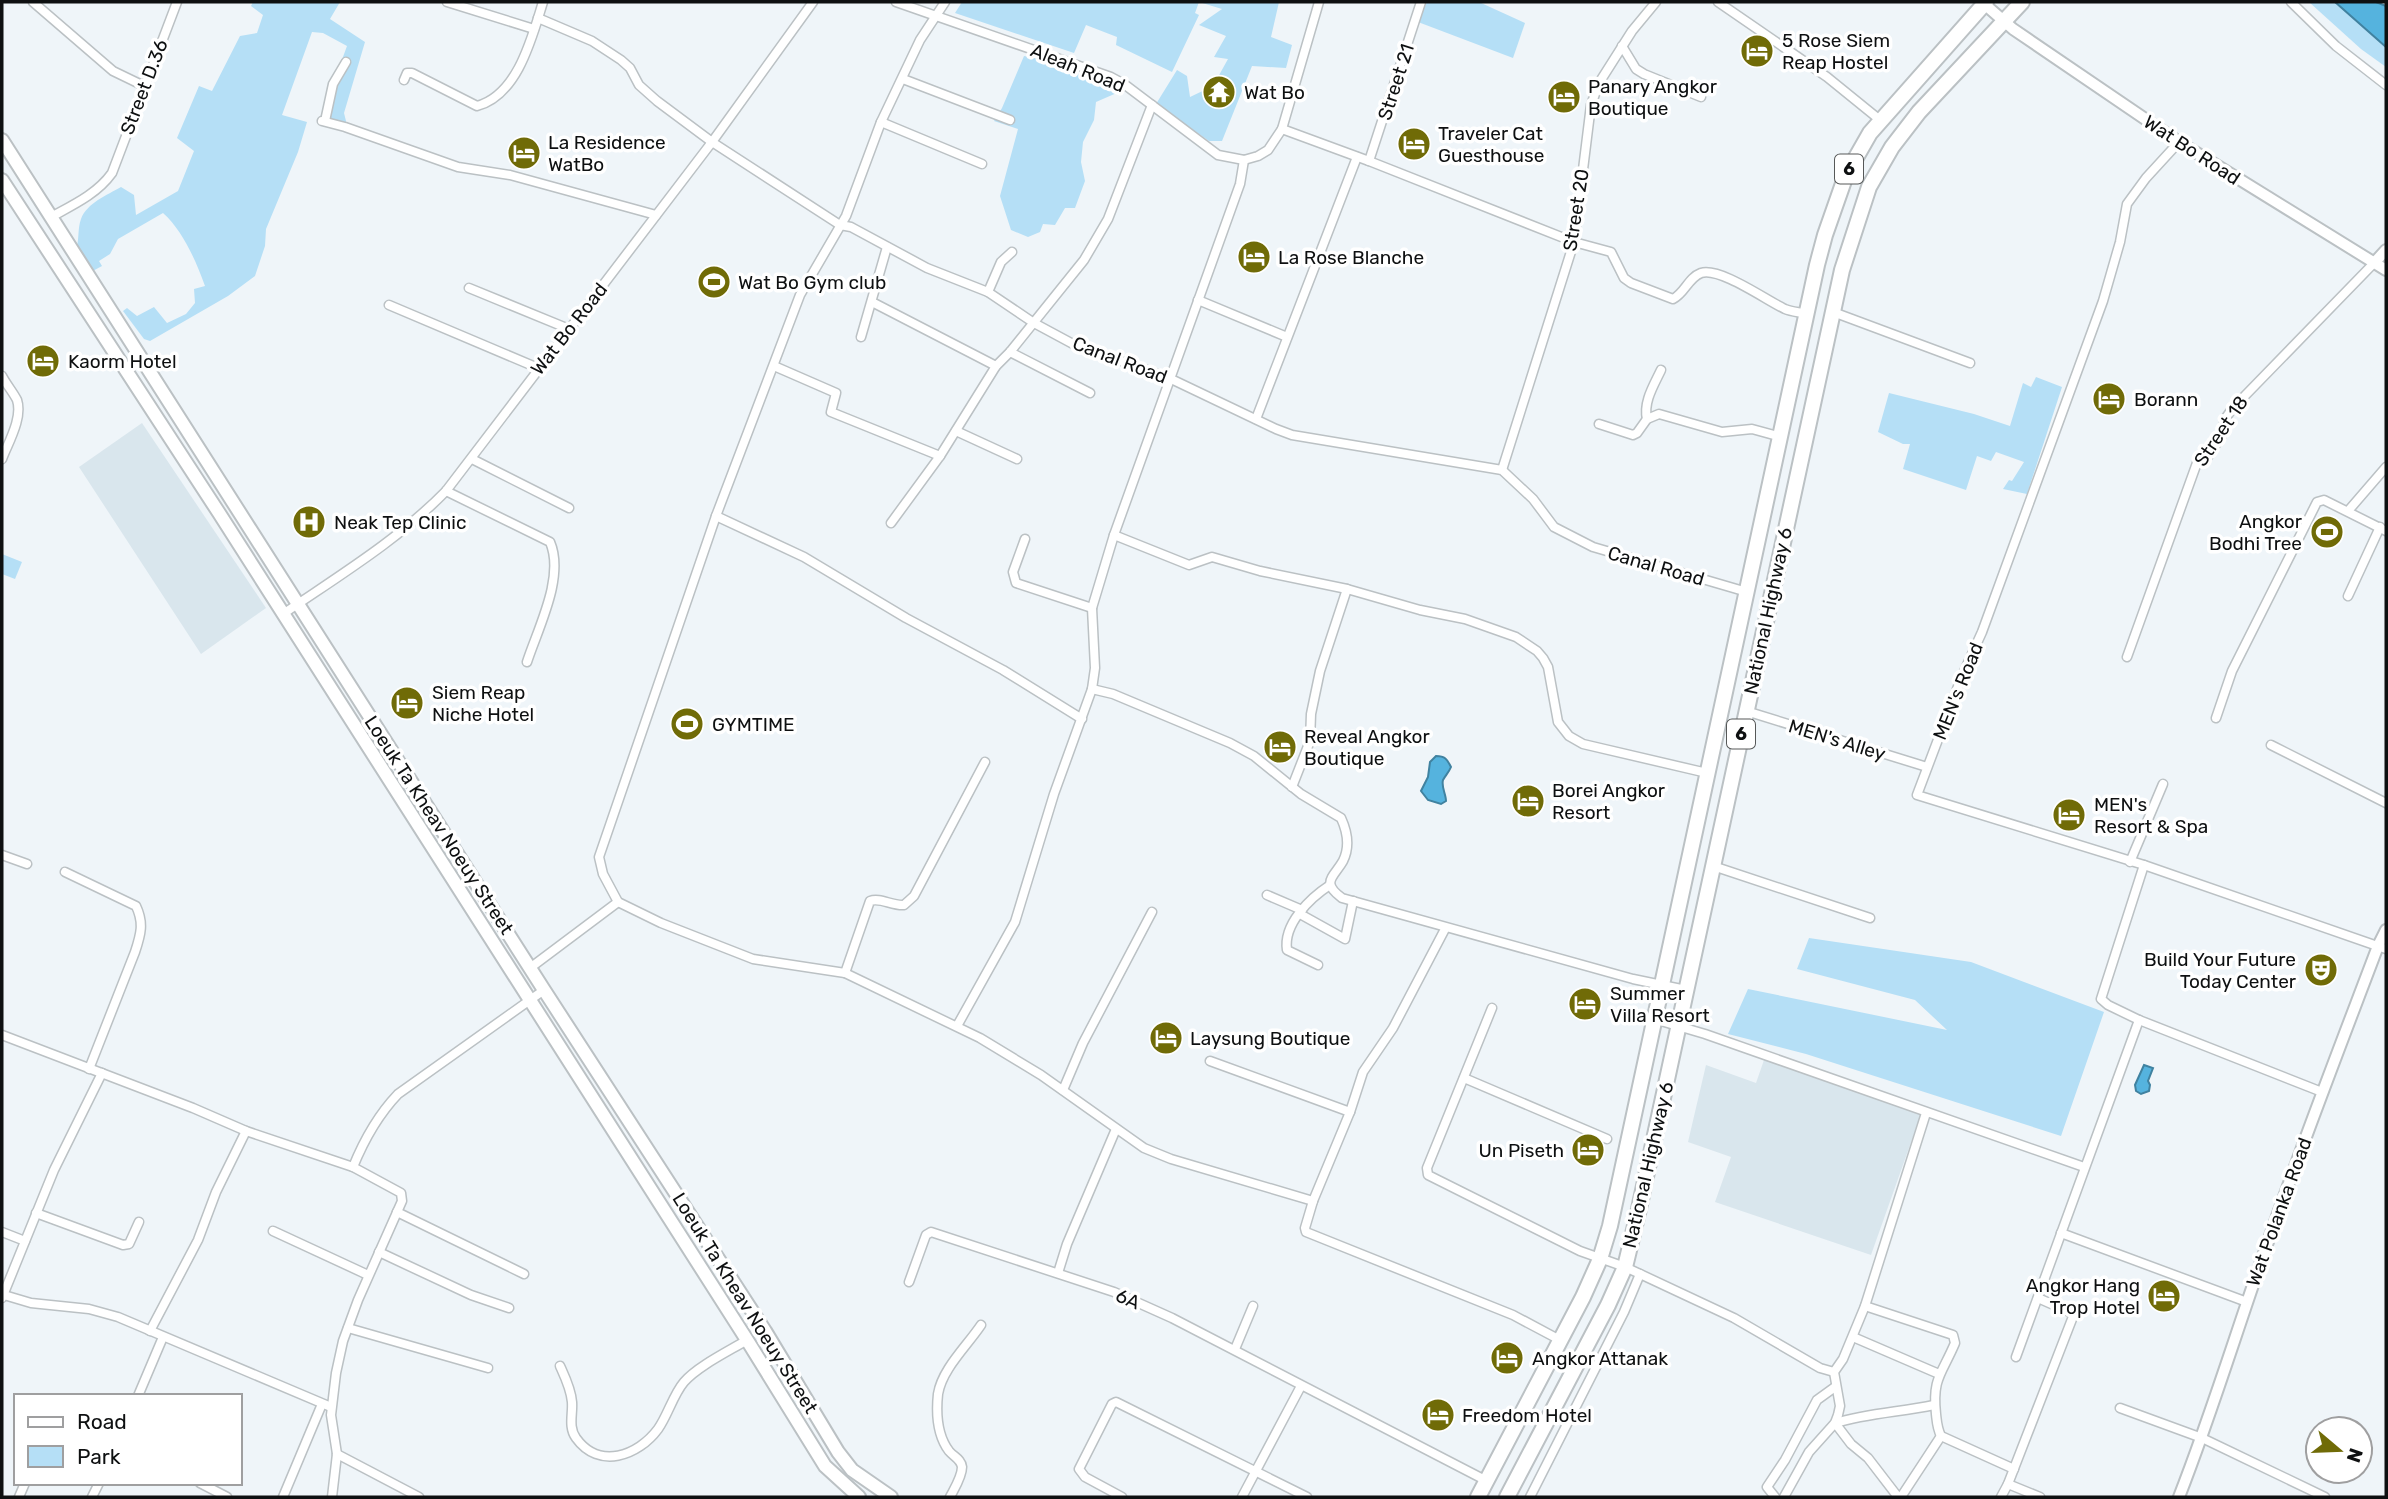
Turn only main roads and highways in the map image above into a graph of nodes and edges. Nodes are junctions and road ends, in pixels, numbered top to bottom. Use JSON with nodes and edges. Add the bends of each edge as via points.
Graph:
{"nodes":[{"id":1,"x":1984,"y":2,"type":"edge"},
{"id":2,"x":2022,"y":2,"type":"edge"},
{"id":3,"x":2,"y":140,"type":"edge"},
{"id":4,"x":2,"y":180,"type":"edge"},
{"id":5,"x":858,"y":1497,"type":"edge"},
{"id":6,"x":891,"y":1497,"type":"edge"},
{"id":7,"x":1478,"y":1497,"type":"edge"},
{"id":8,"x":1507,"y":1497,"type":"edge"}],
"edges":[{"from":1,"to":7,"type":"main road","name":"National Highway 6","number":"6","via":[[1880,120],[1834,205],[1610,1226],[1600,1259]]},
{"from":2,"to":8,"type":"main road","name":"National Highway 6","number":"6","via":[[1908,125],[1869,187],[1850,239],[1625,1267]]},
{"from":3,"to":6,"type":"main road","name":"Loeuk Ta Kheav Noeuy Street","via":[[838,1452],[852,1470]]},
{"from":4,"to":5,"type":"main road","name":"Loeuk Ta Kheav Noeuy Street","via":[[825,1466]]}]}
